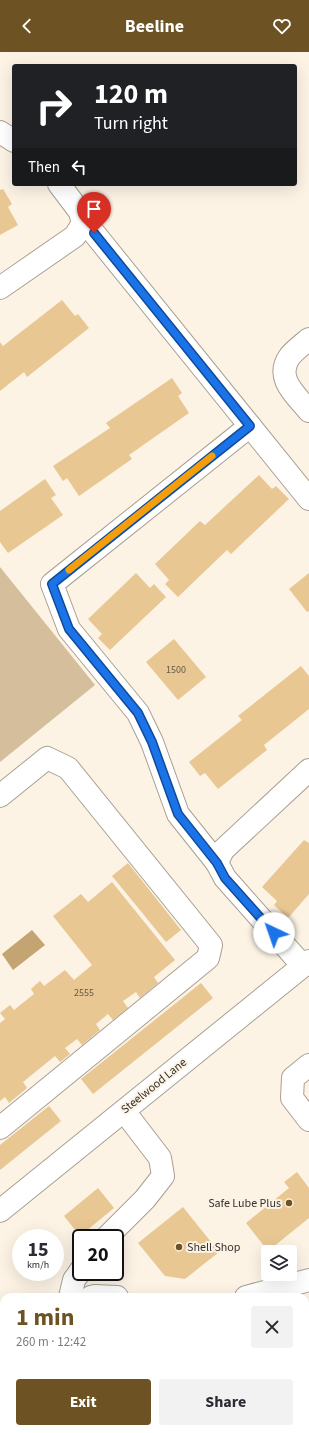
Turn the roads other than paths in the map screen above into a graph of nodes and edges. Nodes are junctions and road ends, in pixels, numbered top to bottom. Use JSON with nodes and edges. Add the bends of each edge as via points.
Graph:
{"nodes":[{"id":1,"x":0,"y":132,"type":"edge"},
{"id":2,"x":12,"y":140,"type":"edge"},
{"id":3,"x":60,"y":186,"type":"edge"},
{"id":4,"x":83,"y":223,"type":"junction"},
{"id":5,"x":0,"y":288,"type":"edge"},
{"id":6,"x":309,"y":339,"type":"edge"},
{"id":7,"x":309,"y":412,"type":"edge"},
{"id":8,"x":250,"y":426,"type":"junction"},
{"id":9,"x":309,"y":499,"type":"edge"},
{"id":10,"x":309,"y":770,"type":"edge"},
{"id":11,"x":0,"y":796,"type":"edge"},
{"id":12,"x":217,"y":863,"type":"junction"},
{"id":13,"x":306,"y":964,"type":"edge"},
{"id":14,"x":309,"y":1065,"type":"edge"},
{"id":15,"x":124,"y":1110,"type":"junction"},
{"id":16,"x":309,"y":1120,"type":"edge"},
{"id":17,"x":0,"y":1128,"type":"edge"},
{"id":18,"x":0,"y":1211,"type":"edge"},
{"id":19,"x":115,"y":1229,"type":"edge"},
{"id":20,"x":309,"y":1280,"type":"edge"},
{"id":21,"x":74,"y":1281,"type":"edge"},
{"id":22,"x":71,"y":1293,"type":"edge"},
{"id":23,"x":261,"y":1293,"type":"edge"}],
"edges":[{"from":1,"to":2,"type":"street"},
{"from":3,"to":4,"type":"street","via":[[80,212]]},
{"from":4,"to":5,"type":"street","via":[[75,236]]},
{"from":4,"to":8,"type":"street","via":[[94,233]]},
{"from":6,"to":7,"type":"street","via":[[290,356],[284,370],[286,382]]},
{"from":8,"to":9,"type":"street"},
{"from":8,"to":12,"type":"street","via":[[52,584],[69,629],[138,713],[152,742],[178,814]]},
{"from":10,"to":12,"type":"street","via":[[223,850]]},
{"from":11,"to":17,"type":"street","via":[[47,758],[68,768],[211,945],[208,958]]},
{"from":12,"to":13,"type":"street","via":[[225,878]]},
{"from":13,"to":15,"type":"street","name":"Steelwood Lane"},
{"from":14,"to":16,"type":"street","via":[[293,1078],[292,1098]]},
{"from":15,"to":18,"type":"street","name":"Steelwood Lane"},
{"from":15,"to":19,"type":"street","via":[[160,1158],[163,1176],[145,1199]]},
{"from":20,"to":23,"type":"street"},
{"from":21,"to":22,"type":"street"}]}
